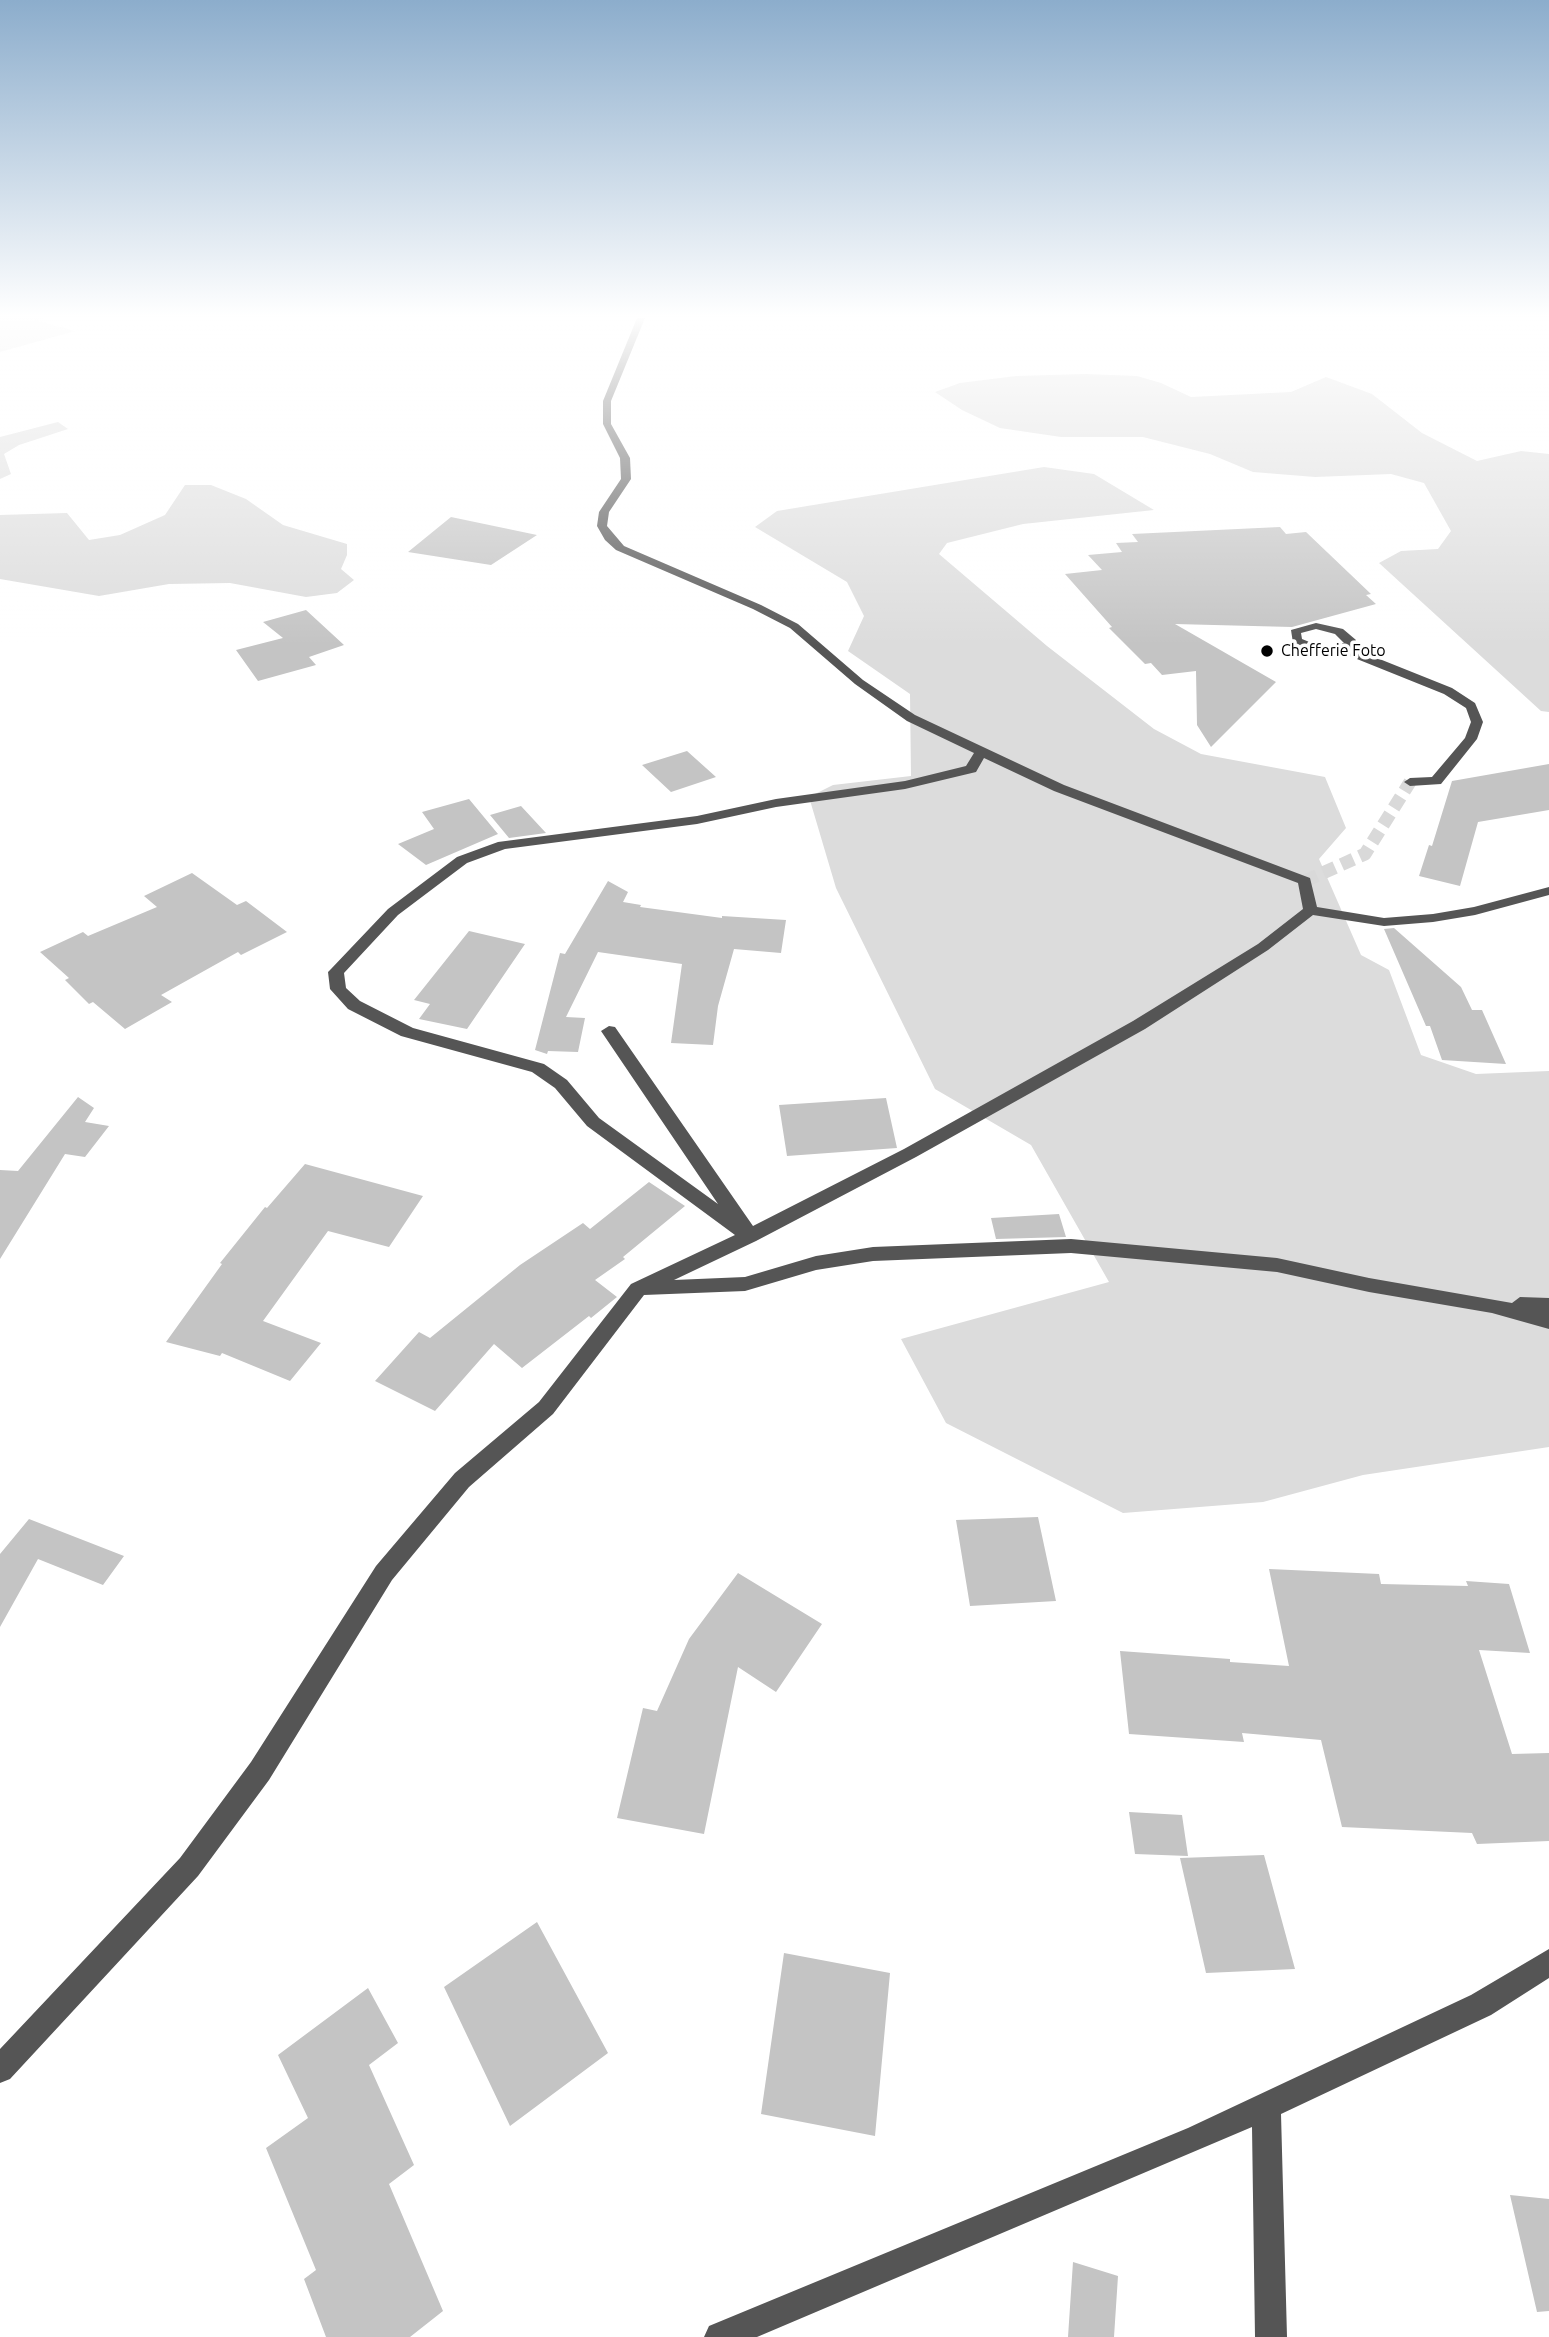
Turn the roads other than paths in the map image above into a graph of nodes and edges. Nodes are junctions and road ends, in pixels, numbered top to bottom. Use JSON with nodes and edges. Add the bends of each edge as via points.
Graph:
{"nodes":[{"id":1,"x":609,"y":427,"type":"edge"},
{"id":2,"x":1343,"y":649,"type":"dead end"},
{"id":3,"x":981,"y":752,"type":"junction"},
{"id":4,"x":1409,"y":782,"type":"dead end"},
{"id":5,"x":1549,"y":891,"type":"edge"},
{"id":6,"x":1310,"y":910,"type":"junction"},
{"id":7,"x":609,"y":1031,"type":"dead end"},
{"id":8,"x":750,"y":1236,"type":"junction"},
{"id":9,"x":638,"y":1289,"type":"junction"},
{"id":10,"x":1492,"y":1305,"type":"junction"},
{"id":11,"x":1549,"y":1306,"type":"edge"},
{"id":12,"x":1549,"y":1321,"type":"edge"},
{"id":13,"x":1549,"y":1962,"type":"edge"},
{"id":14,"x":0,"y":2069,"type":"edge"},
{"id":15,"x":1266,"y":2104,"type":"junction"},
{"id":16,"x":720,"y":2337,"type":"edge"},
{"id":17,"x":1271,"y":2337,"type":"edge"}],
"edges":[{"from":1,"to":3,"type":"street","via":[[625,458],[626,479],[604,512],[602,526],[620,548],[794,626],[859,682],[911,718]]},
{"from":2,"to":4,"type":"street","via":[[1448,691],[1471,706],[1477,722],[1471,739],[1436,781]]},
{"from":3,"to":6,"type":"street","via":[[1059,788],[1305,881]]},
{"from":3,"to":8,"type":"street","via":[[971,769],[905,785],[776,803],[696,820],[503,845],[462,860],[393,912],[336,972],[338,989],[354,1005],[407,1032],[538,1068],[561,1084],[593,1122]]},
{"from":5,"to":6,"type":"street","via":[[1475,911],[1384,922]]},
{"from":6,"to":8,"type":"street","via":[[1264,947],[1139,1025]]},
{"from":7,"to":8,"type":"street"},
{"from":8,"to":9,"type":"street"},
{"from":9,"to":10,"type":"street","via":[[745,1284],[816,1263],[873,1254],[1071,1246],[1277,1265]]},
{"from":9,"to":14,"type":"street","via":[[545,1408],[462,1480],[384,1573],[260,1771],[189,1867]]},
{"from":10,"to":11,"type":"street"},
{"from":10,"to":12,"type":"street"},
{"from":13,"to":15,"type":"street","via":[[1481,2005]]},
{"from":15,"to":16,"type":"street","via":[[1198,2138]]},
{"from":15,"to":17,"type":"street"}]}
